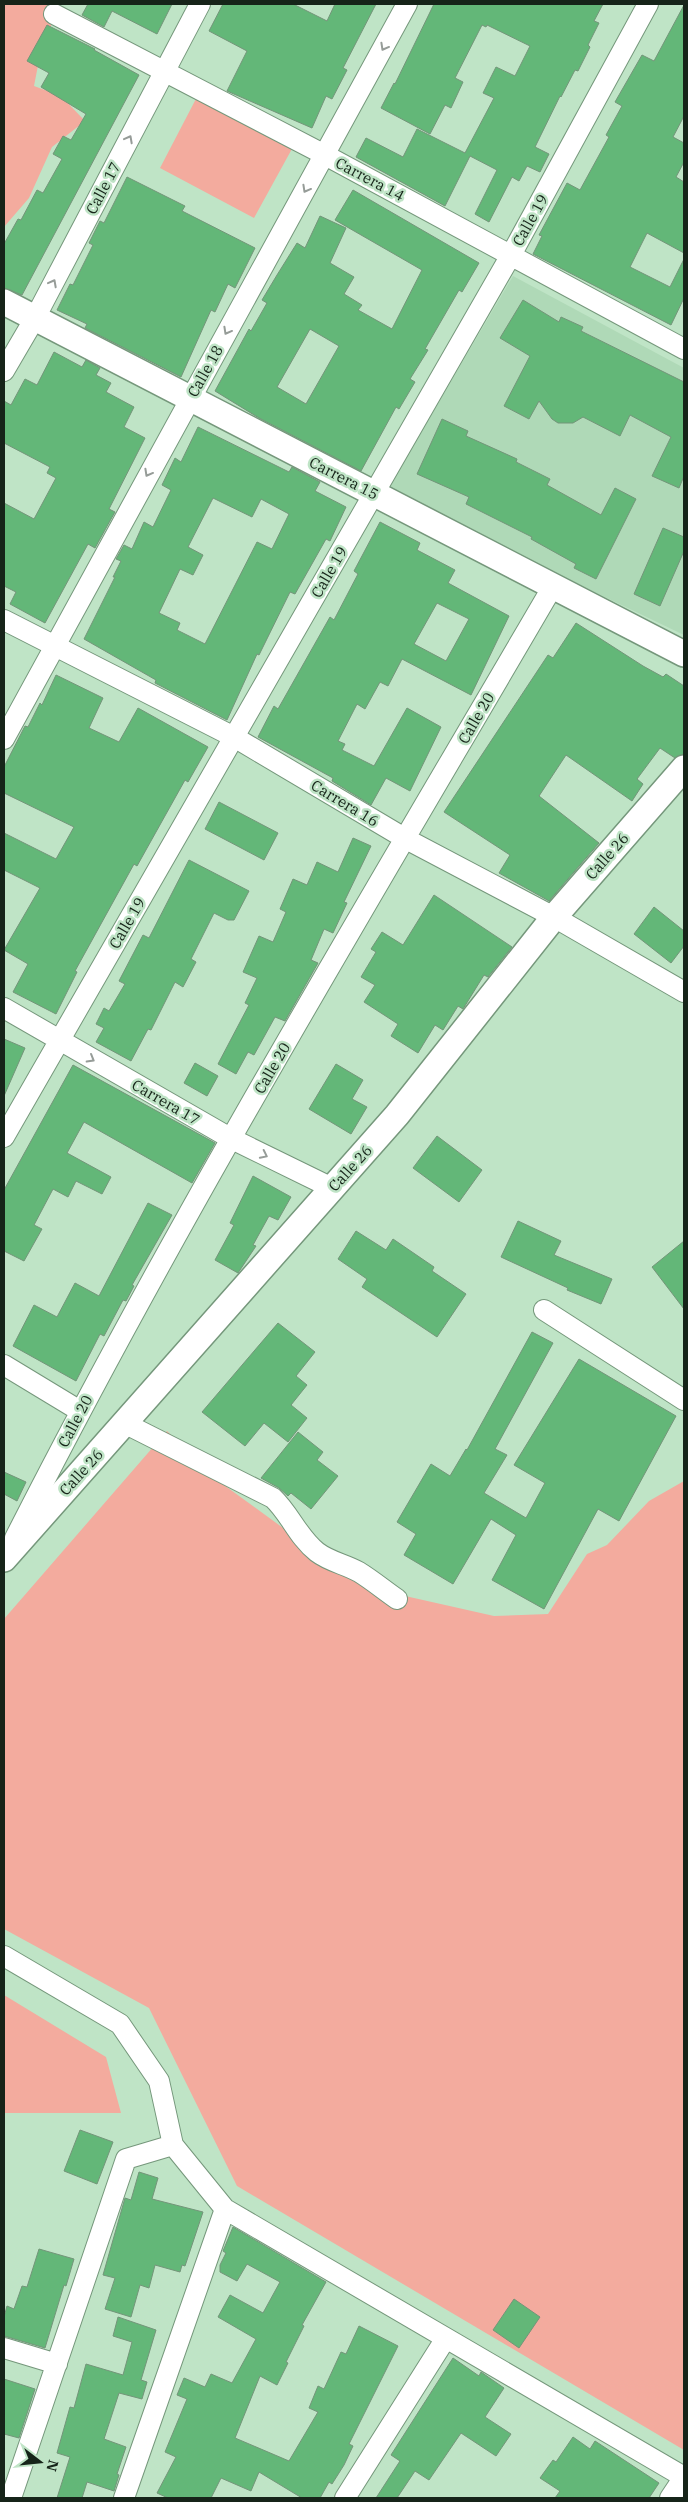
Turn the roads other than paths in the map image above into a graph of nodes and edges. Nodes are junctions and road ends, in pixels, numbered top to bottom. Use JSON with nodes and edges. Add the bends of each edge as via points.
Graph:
{"nodes":[{"id":1,"x":200,"y":4,"type":"edge"},
{"id":2,"x":407,"y":4,"type":"edge"},
{"id":3,"x":648,"y":4,"type":"edge"},
{"id":4,"x":54,"y":14,"type":"dead end"},
{"id":5,"x":164,"y":72,"type":"junction"},
{"id":6,"x":324,"y":155,"type":"junction"},
{"id":7,"x":511,"y":255,"type":"junction"},
{"id":8,"x":4,"y":302,"type":"edge"},
{"id":9,"x":34,"y":318,"type":"junction"},
{"id":10,"x":684,"y":349,"type":"edge"},
{"id":11,"x":4,"y":371,"type":"edge"},
{"id":12,"x":190,"y":398,"type":"junction"},
{"id":13,"x":374,"y":494,"type":"junction"},
{"id":14,"x":553,"y":586,"type":"junction"},
{"id":15,"x":4,"y":620,"type":"edge"},
{"id":16,"x":54,"y":647,"type":"junction"},
{"id":17,"x":684,"y":654,"type":"edge"},
{"id":18,"x":234,"y":737,"type":"junction"},
{"id":19,"x":4,"y":739,"type":"edge"},
{"id":20,"x":684,"y":768,"type":"edge"},
{"id":21,"x":406,"y":839,"type":"junction"},
{"id":22,"x":554,"y":917,"type":"junction"},
{"id":23,"x":684,"y":992,"type":"edge"},
{"id":24,"x":4,"y":1008,"type":"edge"},
{"id":25,"x":60,"y":1041,"type":"junction"},
{"id":26,"x":4,"y":1137,"type":"edge"},
{"id":27,"x":230,"y":1138,"type":"junction"},
{"id":28,"x":332,"y":1188,"type":"junction"},
{"id":29,"x":544,"y":1310,"type":"dead end"},
{"id":30,"x":4,"y":1365,"type":"edge"},
{"id":31,"x":684,"y":1400,"type":"edge"},
{"id":32,"x":80,"y":1411,"type":"junction"},
{"id":33,"x":124,"y":1423,"type":"junction"},
{"id":34,"x":5,"y":1558,"type":"edge"},
{"id":35,"x":396,"y":1599,"type":"dead end"},
{"id":36,"x":4,"y":1956,"type":"edge"},
{"id":37,"x":173,"y":2145,"type":"junction"},
{"id":38,"x":225,"y":2209,"type":"junction"},
{"id":39,"x":446,"y":2338,"type":"junction"},
{"id":40,"x":4,"y":2348,"type":"edge"},
{"id":41,"x":56,"y":2364,"type":"junction"},
{"id":42,"x":684,"y":2477,"type":"edge"},
{"id":43,"x":11,"y":2498,"type":"edge"},
{"id":44,"x":124,"y":2498,"type":"edge"},
{"id":45,"x":345,"y":2498,"type":"edge"},
{"id":46,"x":670,"y":2498,"type":"edge"}],
"edges":[{"from":1,"to":5,"type":"street","name":"Calle 17"},
{"from":2,"to":6,"type":"street","name":"Calle 18","one_way":true},
{"from":3,"to":7,"type":"street","name":"Calle 19"},
{"from":4,"to":5,"type":"street","name":"Carrera 14"},
{"from":5,"to":6,"type":"street","name":"Carrera 14"},
{"from":9,"to":5,"type":"street","name":"Calle 17","one_way":true},
{"from":6,"to":7,"type":"street","name":"Carrera 14"},
{"from":6,"to":12,"type":"street","name":"Calle 18","one_way":true},
{"from":7,"to":10,"type":"street","name":"Carrera 14"},
{"from":7,"to":13,"type":"street","name":"Calle 19"},
{"from":8,"to":9,"type":"street","name":"Carrera 15"},
{"from":9,"to":11,"type":"street","name":"Calle 17"},
{"from":9,"to":12,"type":"street","name":"Carrera 15"},
{"from":12,"to":13,"type":"street","name":"Carrera 15"},
{"from":12,"to":16,"type":"street","name":"Calle 18","one_way":true},
{"from":13,"to":14,"type":"street","name":"Carrera 15"},
{"from":13,"to":18,"type":"street","name":"Calle 19"},
{"from":14,"to":17,"type":"street","name":"Carrera 15"},
{"from":14,"to":21,"type":"street","name":"Calle 20"},
{"from":15,"to":16,"type":"street","name":"Carrera 16"},
{"from":16,"to":18,"type":"street","name":"Carrera 16"},
{"from":16,"to":19,"type":"street","name":"Calle 18"},
{"from":18,"to":21,"type":"street","name":"Carrera 16"},
{"from":18,"to":25,"type":"street","name":"Calle 19"},
{"from":20,"to":22,"type":"street","name":"Calle 26"},
{"from":21,"to":22,"type":"street","name":"Carrera 16"},
{"from":21,"to":27,"type":"street","name":"Calle 20"},
{"from":22,"to":23,"type":"street","name":"Carrera 16"},
{"from":22,"to":28,"type":"street","name":"Calle 26","via":[[397,1115]]},
{"from":24,"to":25,"type":"street","name":"Carrera 17"},
{"from":25,"to":26,"type":"street","name":"Calle 19"},
{"from":25,"to":27,"type":"street","name":"Carrera 17","one_way":true},
{"from":27,"to":28,"type":"street","name":"Carrera 17","one_way":true},
{"from":27,"to":32,"type":"street","name":"Calle 20"},
{"from":28,"to":33,"type":"street","name":"Calle 26"},
{"from":29,"to":31,"type":"street"},
{"from":30,"to":32,"type":"street"},
{"from":32,"to":34,"type":"street","name":"Calle 20"},
{"from":33,"to":34,"type":"street","name":"Calle 26"},
{"from":33,"to":35,"type":"street","via":[[274,1498],[317,1551],[358,1572]]},
{"from":36,"to":37,"type":"street","via":[[120,2024],[159,2081]]},
{"from":37,"to":38,"type":"street"},
{"from":37,"to":41,"type":"street","via":[[126,2159]]},
{"from":38,"to":39,"type":"street"},
{"from":38,"to":44,"type":"street"},
{"from":39,"to":42,"type":"street"},
{"from":39,"to":45,"type":"street"},
{"from":40,"to":41,"type":"street"},
{"from":41,"to":43,"type":"street"},
{"from":42,"to":46,"type":"street"}]}
